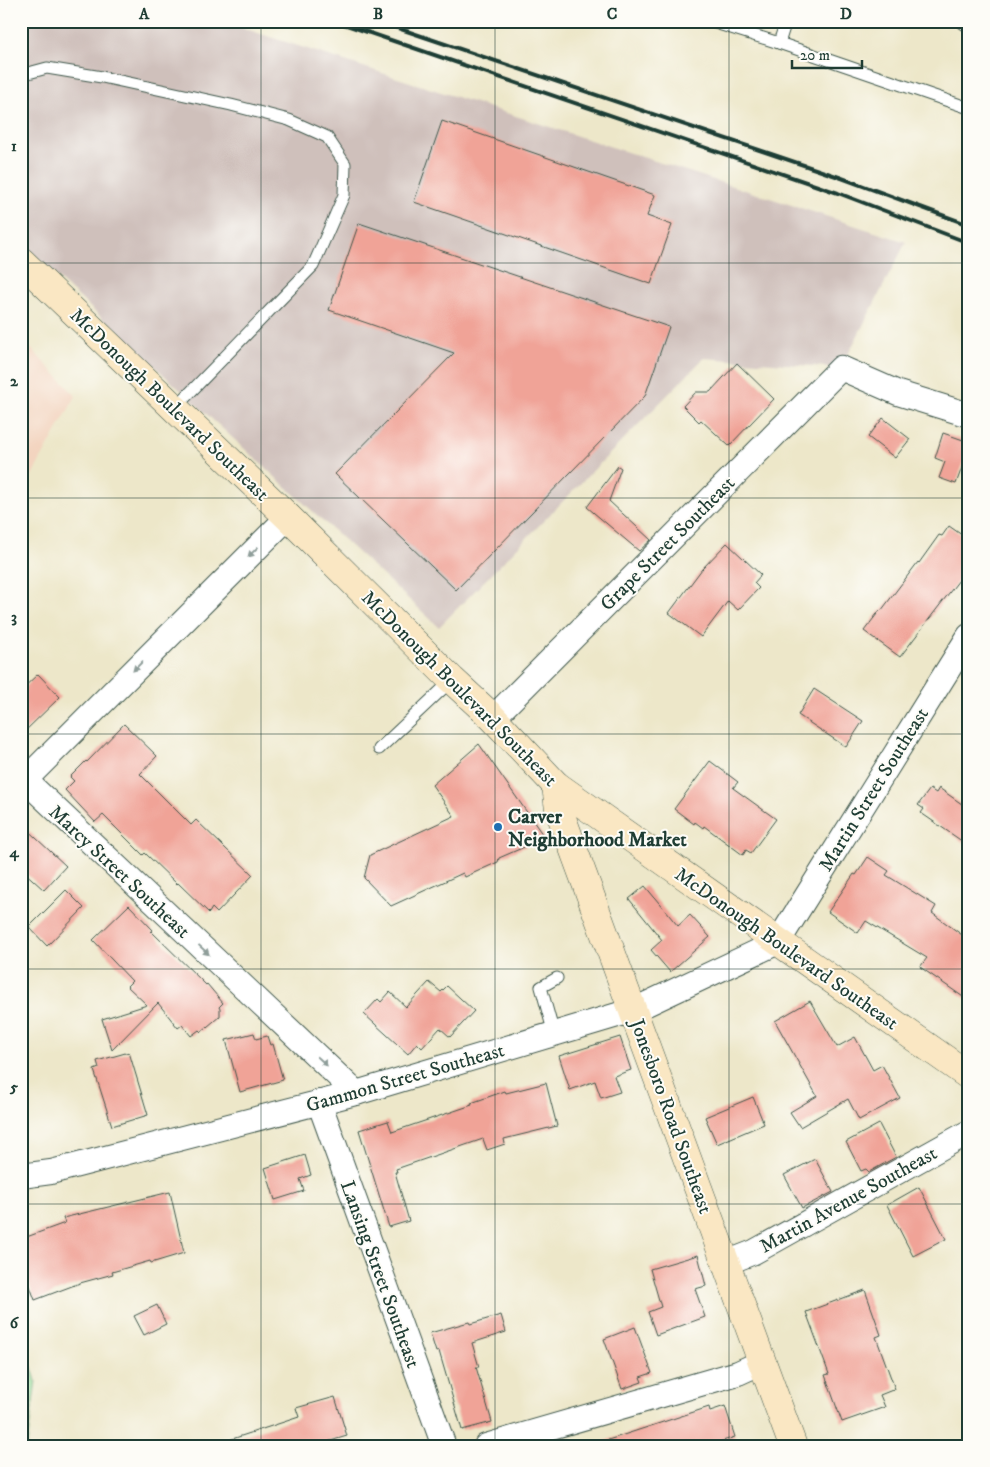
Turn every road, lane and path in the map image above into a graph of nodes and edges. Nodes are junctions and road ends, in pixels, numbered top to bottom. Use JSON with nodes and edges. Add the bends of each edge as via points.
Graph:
{"nodes":[{"id":1,"x":709,"y":21,"type":"edge"},
{"id":2,"x":786,"y":21,"type":"edge"},
{"id":3,"x":960,"y":21,"type":"edge"},
{"id":4,"x":969,"y":27,"type":"edge"},
{"id":5,"x":779,"y":43,"type":"junction"},
{"id":6,"x":21,"y":75,"type":"edge"},
{"id":7,"x":969,"y":108,"type":"edge"},
{"id":8,"x":21,"y":262,"type":"edge"},
{"id":9,"x":175,"y":409,"type":"junction"},
{"id":10,"x":969,"y":415,"type":"edge"},
{"id":11,"x":288,"y":517,"type":"junction"},
{"id":12,"x":969,"y":636,"type":"edge"},
{"id":13,"x":452,"y":680,"type":"junction"},
{"id":14,"x":493,"y":718,"type":"junction"},
{"id":15,"x":379,"y":749,"type":"dead end"},
{"id":16,"x":556,"y":784,"type":"junction"},
{"id":17,"x":778,"y":942,"type":"junction"},
{"id":18,"x":557,"y":978,"type":"dead end"},
{"id":19,"x":634,"y":1010,"type":"junction"},
{"id":20,"x":554,"y":1034,"type":"junction"},
{"id":21,"x":969,"y":1076,"type":"edge"},
{"id":22,"x":356,"y":1093,"type":"junction"},
{"id":23,"x":318,"y":1102,"type":"junction"},
{"id":24,"x":969,"y":1132,"type":"edge"},
{"id":25,"x":21,"y":1176,"type":"edge"},
{"id":26,"x":726,"y":1263,"type":"junction"},
{"id":27,"x":762,"y":1362,"type":"junction"},
{"id":28,"x":444,"y":1446,"type":"edge"},
{"id":29,"x":486,"y":1446,"type":"edge"},
{"id":30,"x":793,"y":1446,"type":"edge"}],
"edges":[{"from":1,"to":5,"type":"lane"},
{"from":2,"to":5,"type":"lane"},
{"from":3,"to":4,"type":"lane"},
{"from":5,"to":7,"type":"lane"},
{"from":6,"to":9,"type":"lane","via":[[46,68],[231,104],[289,120],[327,137],[345,164],[344,196],[313,266]]},
{"from":8,"to":9,"type":"main road","name":"McDonough Boulevard Southeast"},
{"from":9,"to":11,"type":"main road","name":"McDonough Boulevard Southeast"},
{"from":10,"to":14,"type":"street","name":"Grape Street Southeast","via":[[898,393],[841,368]]},
{"from":11,"to":13,"type":"main road","name":"McDonough Boulevard Southeast"},
{"from":11,"to":22,"type":"street","name":"Marcy Street Southeast","one_way":true,"via":[[24,780]]},
{"from":12,"to":17,"type":"street","name":"Martin Street Southeast"},
{"from":13,"to":14,"type":"main road","name":"McDonough Boulevard Southeast"},
{"from":13,"to":15,"type":"lane"},
{"from":14,"to":16,"type":"main road","name":"McDonough Boulevard Southeast"},
{"from":16,"to":17,"type":"main road","name":"McDonough Boulevard Southeast"},
{"from":16,"to":19,"type":"main road","name":"Jonesboro Road Southeast","via":[[559,810]]},
{"from":17,"to":19,"type":"street","name":"Gammon Street Southeast"},
{"from":17,"to":21,"type":"main road","name":"McDonough Boulevard Southeast"},
{"from":18,"to":20,"type":"lane","via":[[541,987]]},
{"from":19,"to":20,"type":"street","name":"Gammon Street Southeast"},
{"from":19,"to":26,"type":"main road","name":"Jonesboro Road Southeast"},
{"from":20,"to":22,"type":"street","name":"Gammon Street Southeast"},
{"from":22,"to":23,"type":"street","name":"Gammon Street Southeast"},
{"from":23,"to":25,"type":"street","name":"Gammon Street Southeast","via":[[51,1172]]},
{"from":23,"to":28,"type":"street","name":"Lansing Street Southeast"},
{"from":24,"to":26,"type":"street","name":"Martin Avenue Southeast","via":[[754,1252]]},
{"from":26,"to":27,"type":"main road","name":"Jonesboro Road Southeast"},
{"from":27,"to":29,"type":"street","via":[[738,1373]]},
{"from":27,"to":30,"type":"main road","name":"Jonesboro Road Southeast"}]}
